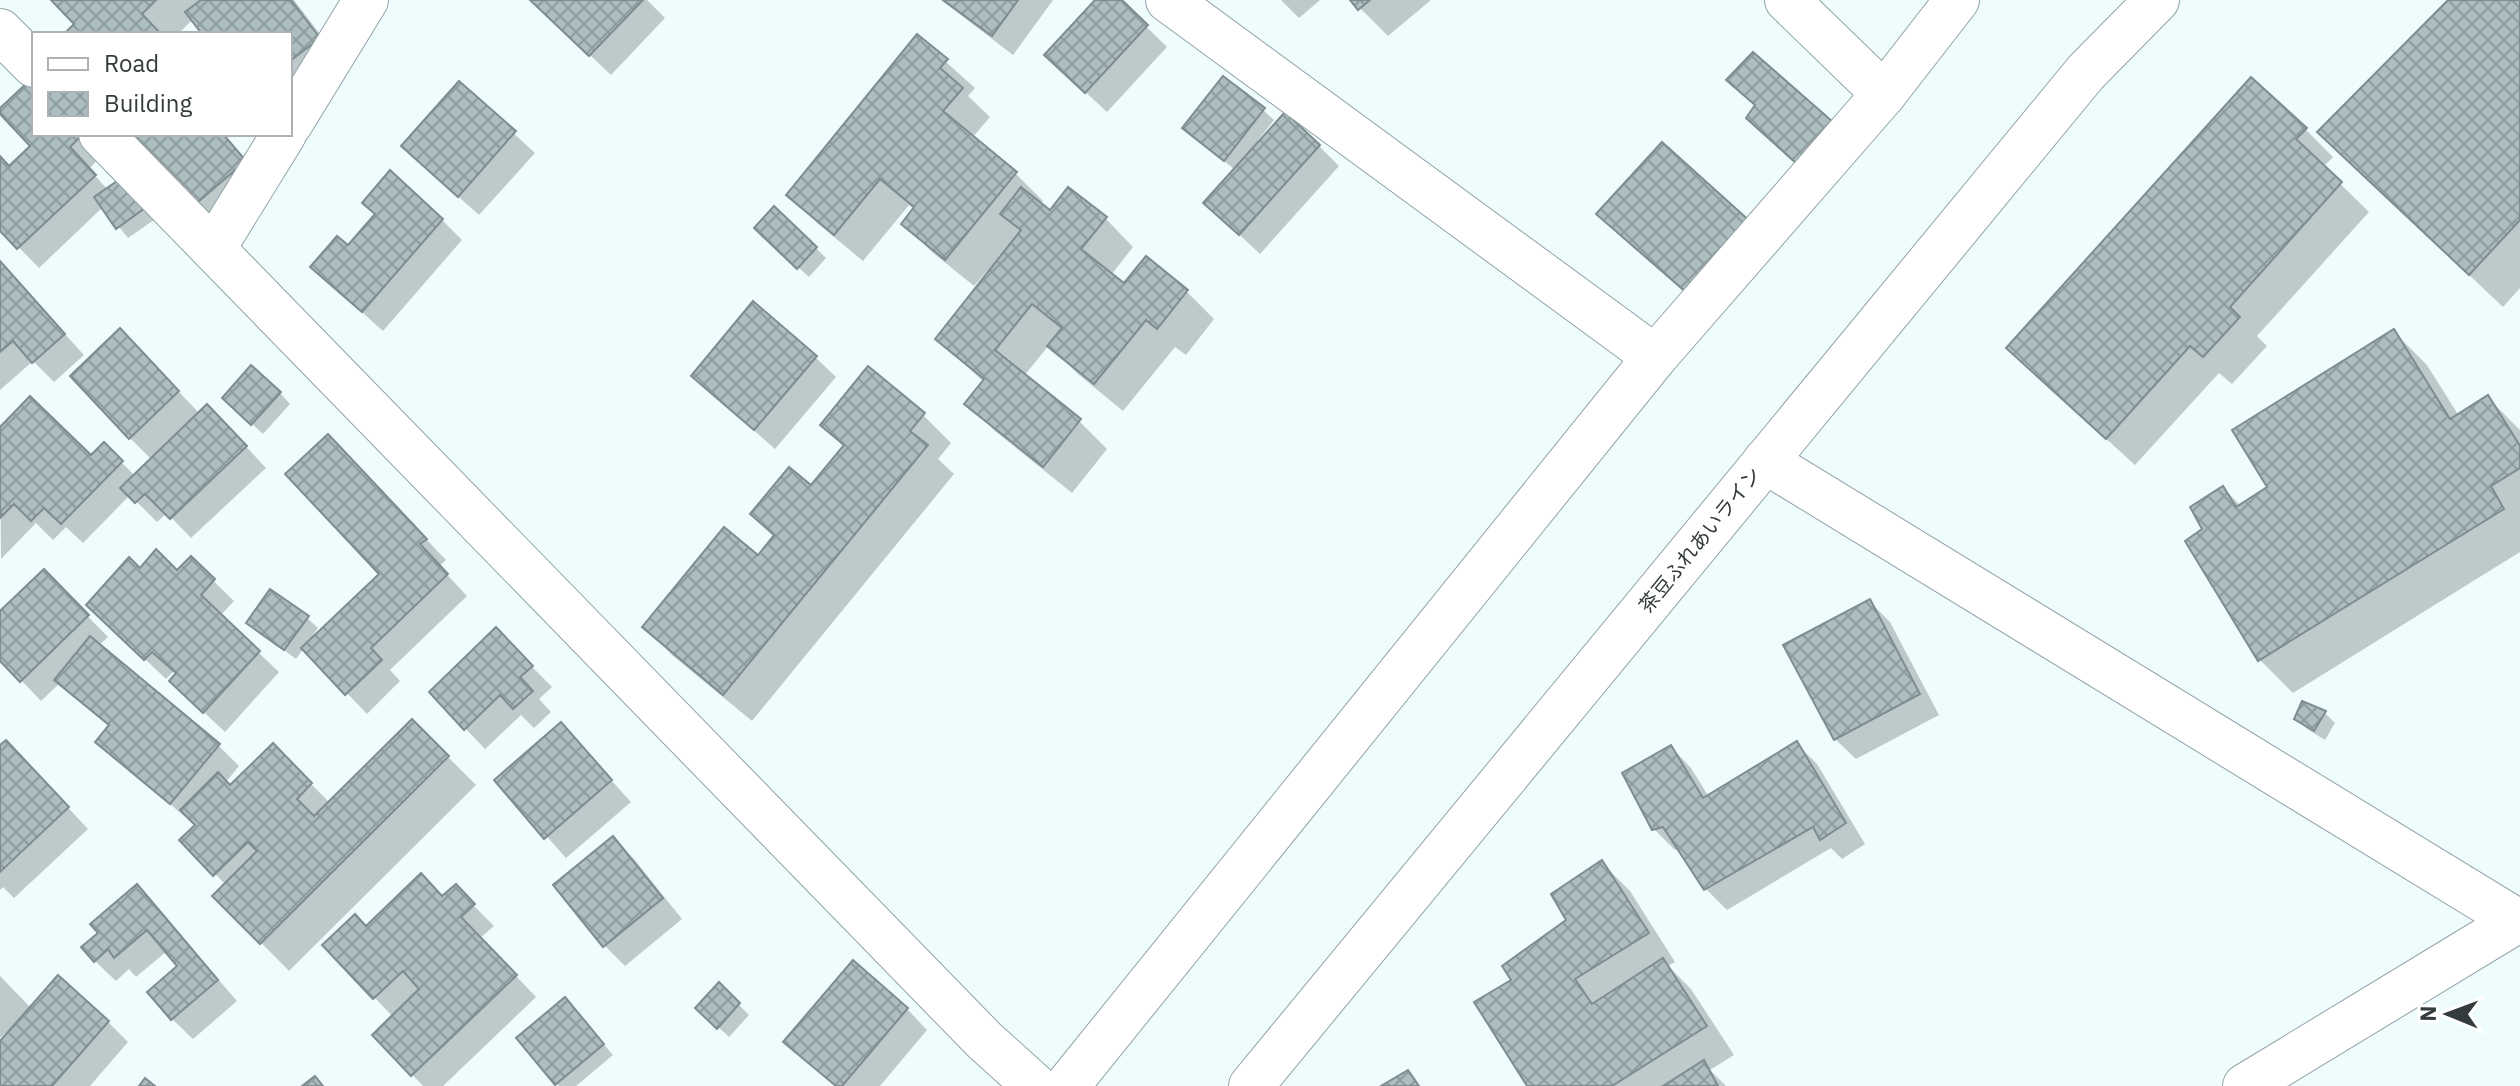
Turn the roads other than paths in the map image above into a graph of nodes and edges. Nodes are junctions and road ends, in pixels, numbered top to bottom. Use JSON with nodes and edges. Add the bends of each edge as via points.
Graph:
{"nodes":[{"id":1,"x":366,"y":0,"type":"edge"},
{"id":2,"x":1168,"y":0,"type":"edge"},
{"id":3,"x":1787,"y":0,"type":"edge"},
{"id":4,"x":1957,"y":0,"type":"edge"},
{"id":5,"x":2157,"y":0,"type":"edge"},
{"id":6,"x":0,"y":31,"type":"edge"},
{"id":7,"x":32,"y":63,"type":"edge"},
{"id":8,"x":1884,"y":94,"type":"junction"},
{"id":9,"x":292,"y":121,"type":"edge"},
{"id":10,"x":103,"y":136,"type":"edge"},
{"id":11,"x":283,"y":136,"type":"edge"},
{"id":12,"x":213,"y":249,"type":"junction"},
{"id":13,"x":1655,"y":357,"type":"junction"},
{"id":14,"x":1765,"y":461,"type":"junction"},
{"id":15,"x":2518,"y":920,"type":"edge"},
{"id":16,"x":1035,"y":1086,"type":"edge"},
{"id":17,"x":1067,"y":1086,"type":"edge"},
{"id":18,"x":1251,"y":1086,"type":"edge"},
{"id":19,"x":2245,"y":1086,"type":"edge"}],
"edges":[{"from":1,"to":9,"type":"street"},
{"from":2,"to":13,"type":"street"},
{"from":3,"to":8,"type":"street"},
{"from":4,"to":8,"type":"street"},
{"from":5,"to":14,"type":"street","name":"茶豆ふれあいライン","via":[[2086,72]]},
{"from":6,"to":7,"type":"street"},
{"from":8,"to":13,"type":"street"},
{"from":10,"to":12,"type":"street"},
{"from":11,"to":12,"type":"street"},
{"from":12,"to":16,"type":"street","via":[[984,1040]]},
{"from":13,"to":17,"type":"street"},
{"from":14,"to":15,"type":"street"},
{"from":14,"to":18,"type":"street","name":"茶豆ふれあいライン"},
{"from":15,"to":19,"type":"street"}]}
